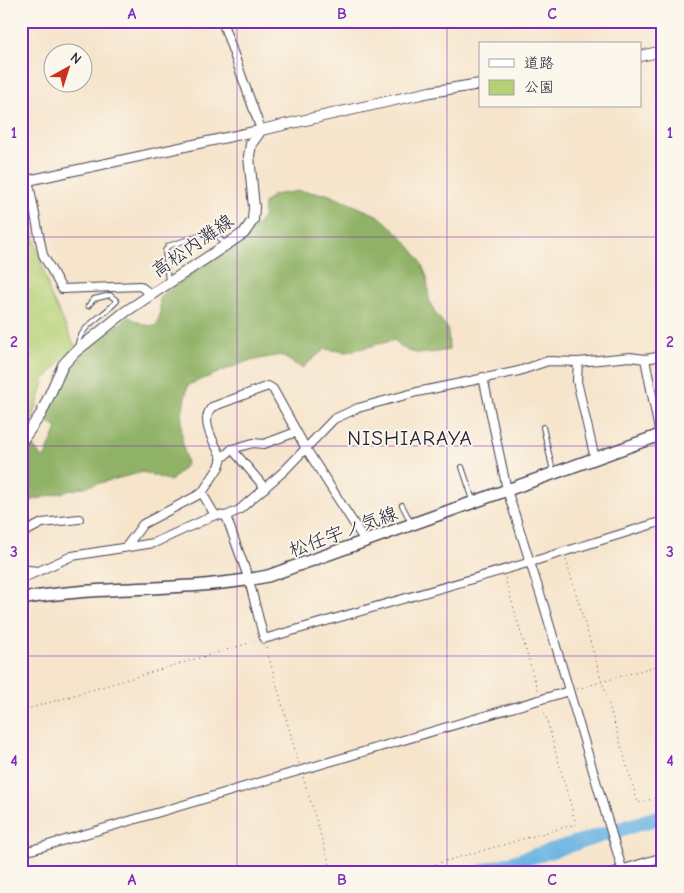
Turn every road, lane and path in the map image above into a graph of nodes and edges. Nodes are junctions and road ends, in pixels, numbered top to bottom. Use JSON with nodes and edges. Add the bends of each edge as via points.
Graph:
{"nodes":[{"id":1,"x":222,"y":21,"type":"edge"},
{"id":2,"x":663,"y":52,"type":"edge"},
{"id":3,"x":642,"y":56,"type":"edge"},
{"id":4,"x":479,"y":84,"type":"edge"},
{"id":5,"x":261,"y":130,"type":"junction"},
{"id":6,"x":25,"y":180,"type":"edge"},
{"id":7,"x":225,"y":246,"type":"junction"},
{"id":8,"x":168,"y":284,"type":"junction"},
{"id":9,"x":152,"y":294,"type":"junction"},
{"id":10,"x":88,"y":306,"type":"dead end"},
{"id":11,"x":77,"y":350,"type":"junction"},
{"id":12,"x":663,"y":356,"type":"edge"},
{"id":13,"x":645,"y":359,"type":"junction"},
{"id":14,"x":578,"y":362,"type":"junction"},
{"id":15,"x":483,"y":378,"type":"junction"},
{"id":16,"x":543,"y":427,"type":"dead end"},
{"id":17,"x":296,"y":432,"type":"junction"},
{"id":18,"x":661,"y":434,"type":"edge"},
{"id":19,"x":21,"y":442,"type":"edge"},
{"id":20,"x":305,"y":448,"type":"junction"},
{"id":21,"x":232,"y":450,"type":"junction"},
{"id":22,"x":222,"y":458,"type":"junction"},
{"id":23,"x":595,"y":459,"type":"junction"},
{"id":24,"x":462,"y":467,"type":"dead end"},
{"id":25,"x":554,"y":473,"type":"junction"},
{"id":26,"x":265,"y":488,"type":"junction"},
{"id":27,"x":507,"y":490,"type":"junction"},
{"id":28,"x":202,"y":493,"type":"junction"},
{"id":29,"x":474,"y":502,"type":"junction"},
{"id":30,"x":402,"y":505,"type":"dead end"},
{"id":31,"x":215,"y":515,"type":"junction"},
{"id":32,"x":226,"y":516,"type":"junction"},
{"id":33,"x":79,"y":519,"type":"dead end"},
{"id":34,"x":663,"y":521,"type":"edge"},
{"id":35,"x":412,"y":525,"type":"junction"},
{"id":36,"x":21,"y":534,"type":"edge"},
{"id":37,"x":365,"y":541,"type":"junction"},
{"id":38,"x":126,"y":547,"type":"junction"},
{"id":39,"x":564,"y":552,"type":"junction"},
{"id":40,"x":531,"y":562,"type":"junction"},
{"id":41,"x":21,"y":569,"type":"edge"},
{"id":42,"x":502,"y":570,"type":"junction"},
{"id":43,"x":37,"y":571,"type":"junction"},
{"id":44,"x":21,"y":579,"type":"edge"},
{"id":45,"x":249,"y":580,"type":"junction"},
{"id":46,"x":21,"y":599,"type":"edge"},
{"id":47,"x":264,"y":639,"type":"junction"},
{"id":48,"x":663,"y":664,"type":"edge"},
{"id":49,"x":603,"y":682,"type":"junction"},
{"id":50,"x":569,"y":691,"type":"junction"},
{"id":51,"x":540,"y":700,"type":"junction"},
{"id":52,"x":21,"y":711,"type":"edge"},
{"id":53,"x":300,"y":770,"type":"junction"},
{"id":54,"x":663,"y":796,"type":"edge"},
{"id":55,"x":21,"y":853,"type":"edge"},
{"id":56,"x":663,"y":857,"type":"edge"},
{"id":57,"x":620,"y":871,"type":"edge"},
{"id":58,"x":332,"y":872,"type":"edge"},
{"id":59,"x":407,"y":872,"type":"edge"}],
"edges":[{"from":1,"to":5,"type":"street"},
{"from":2,"to":3,"type":"main road"},
{"from":4,"to":5,"type":"main road"},
{"from":5,"to":6,"type":"street"},
{"from":5,"to":7,"type":"main road","name":"高松内灘線","via":[[251,144],[248,156],[254,220],[244,233]]},
{"from":6,"to":9,"type":"street","via":[[43,255],[62,289],[140,286]]},
{"from":7,"to":8,"type":"main road","name":"高松内灘線"},
{"from":7,"to":8,"type":"lane","via":[[217,235],[210,232],[168,246],[165,251]]},
{"from":8,"to":9,"type":"main road","name":"高松内灘線"},
{"from":9,"to":11,"type":"main road","name":"高松内灘線"},
{"from":10,"to":11,"type":"lane","via":[[94,299],[110,295],[117,301],[79,335]]},
{"from":11,"to":19,"type":"main road","name":"高松内灘線","via":[[63,365],[41,414]]},
{"from":12,"to":13,"type":"street"},
{"from":13,"to":14,"type":"street","via":[[630,357]]},
{"from":13,"to":18,"type":"street"},
{"from":14,"to":15,"type":"street","via":[[548,361]]},
{"from":14,"to":23,"type":"street","via":[[577,381]]},
{"from":15,"to":20,"type":"street","via":[[352,410],[334,419]]},
{"from":15,"to":27,"type":"street"},
{"from":16,"to":25,"type":"lane"},
{"from":17,"to":20,"type":"street"},
{"from":17,"to":21,"type":"street","via":[[264,444],[253,443]]},
{"from":17,"to":22,"type":"street","via":[[273,389],[268,386],[208,410],[208,430]]},
{"from":18,"to":23,"type":"main road","name":"松任宇ノ気線"},
{"from":20,"to":26,"type":"street"},
{"from":20,"to":37,"type":"street"},
{"from":21,"to":22,"type":"street"},
{"from":21,"to":26,"type":"street"},
{"from":22,"to":28,"type":"street"},
{"from":23,"to":25,"type":"main road","name":"松任宇ノ気線"},
{"from":24,"to":29,"type":"lane"},
{"from":25,"to":27,"type":"main road","name":"松任宇ノ気線"},
{"from":26,"to":32,"type":"street","via":[[239,510]]},
{"from":27,"to":29,"type":"main road","name":"松任宇ノ気線"},
{"from":27,"to":40,"type":"street"},
{"from":28,"to":31,"type":"street"},
{"from":28,"to":38,"type":"street","via":[[143,524]]},
{"from":29,"to":35,"type":"main road","name":"松任宇ノ気線"},
{"from":30,"to":35,"type":"lane"},
{"from":31,"to":32,"type":"street"},
{"from":31,"to":38,"type":"street","via":[[154,543]]},
{"from":32,"to":45,"type":"street"},
{"from":33,"to":36,"type":"street","via":[[42,523]]},
{"from":34,"to":39,"type":"street"},
{"from":35,"to":37,"type":"main road","name":"松任宇ノ気線"},
{"from":37,"to":45,"type":"main road","name":"松任宇ノ気線"},
{"from":38,"to":43,"type":"street","via":[[72,556]]},
{"from":39,"to":40,"type":"street"},
{"from":39,"to":49,"type":"path"},
{"from":40,"to":42,"type":"street"},
{"from":40,"to":50,"type":"street"},
{"from":41,"to":43,"type":"street"},
{"from":42,"to":47,"type":"street"},
{"from":42,"to":51,"type":"path"},
{"from":43,"to":44,"type":"street"},
{"from":45,"to":46,"type":"main road","name":"松任宇ノ気線","via":[[60,592]]},
{"from":45,"to":47,"type":"street"},
{"from":47,"to":52,"type":"path"},
{"from":47,"to":53,"type":"path"},
{"from":48,"to":49,"type":"path"},
{"from":49,"to":50,"type":"path"},
{"from":49,"to":54,"type":"path","via":[[638,803]]},
{"from":50,"to":51,"type":"street"},
{"from":50,"to":57,"type":"street"},
{"from":51,"to":53,"type":"street"},
{"from":51,"to":59,"type":"path","via":[[576,824]]},
{"from":53,"to":55,"type":"street"},
{"from":53,"to":58,"type":"path"},
{"from":56,"to":57,"type":"street"}]}
